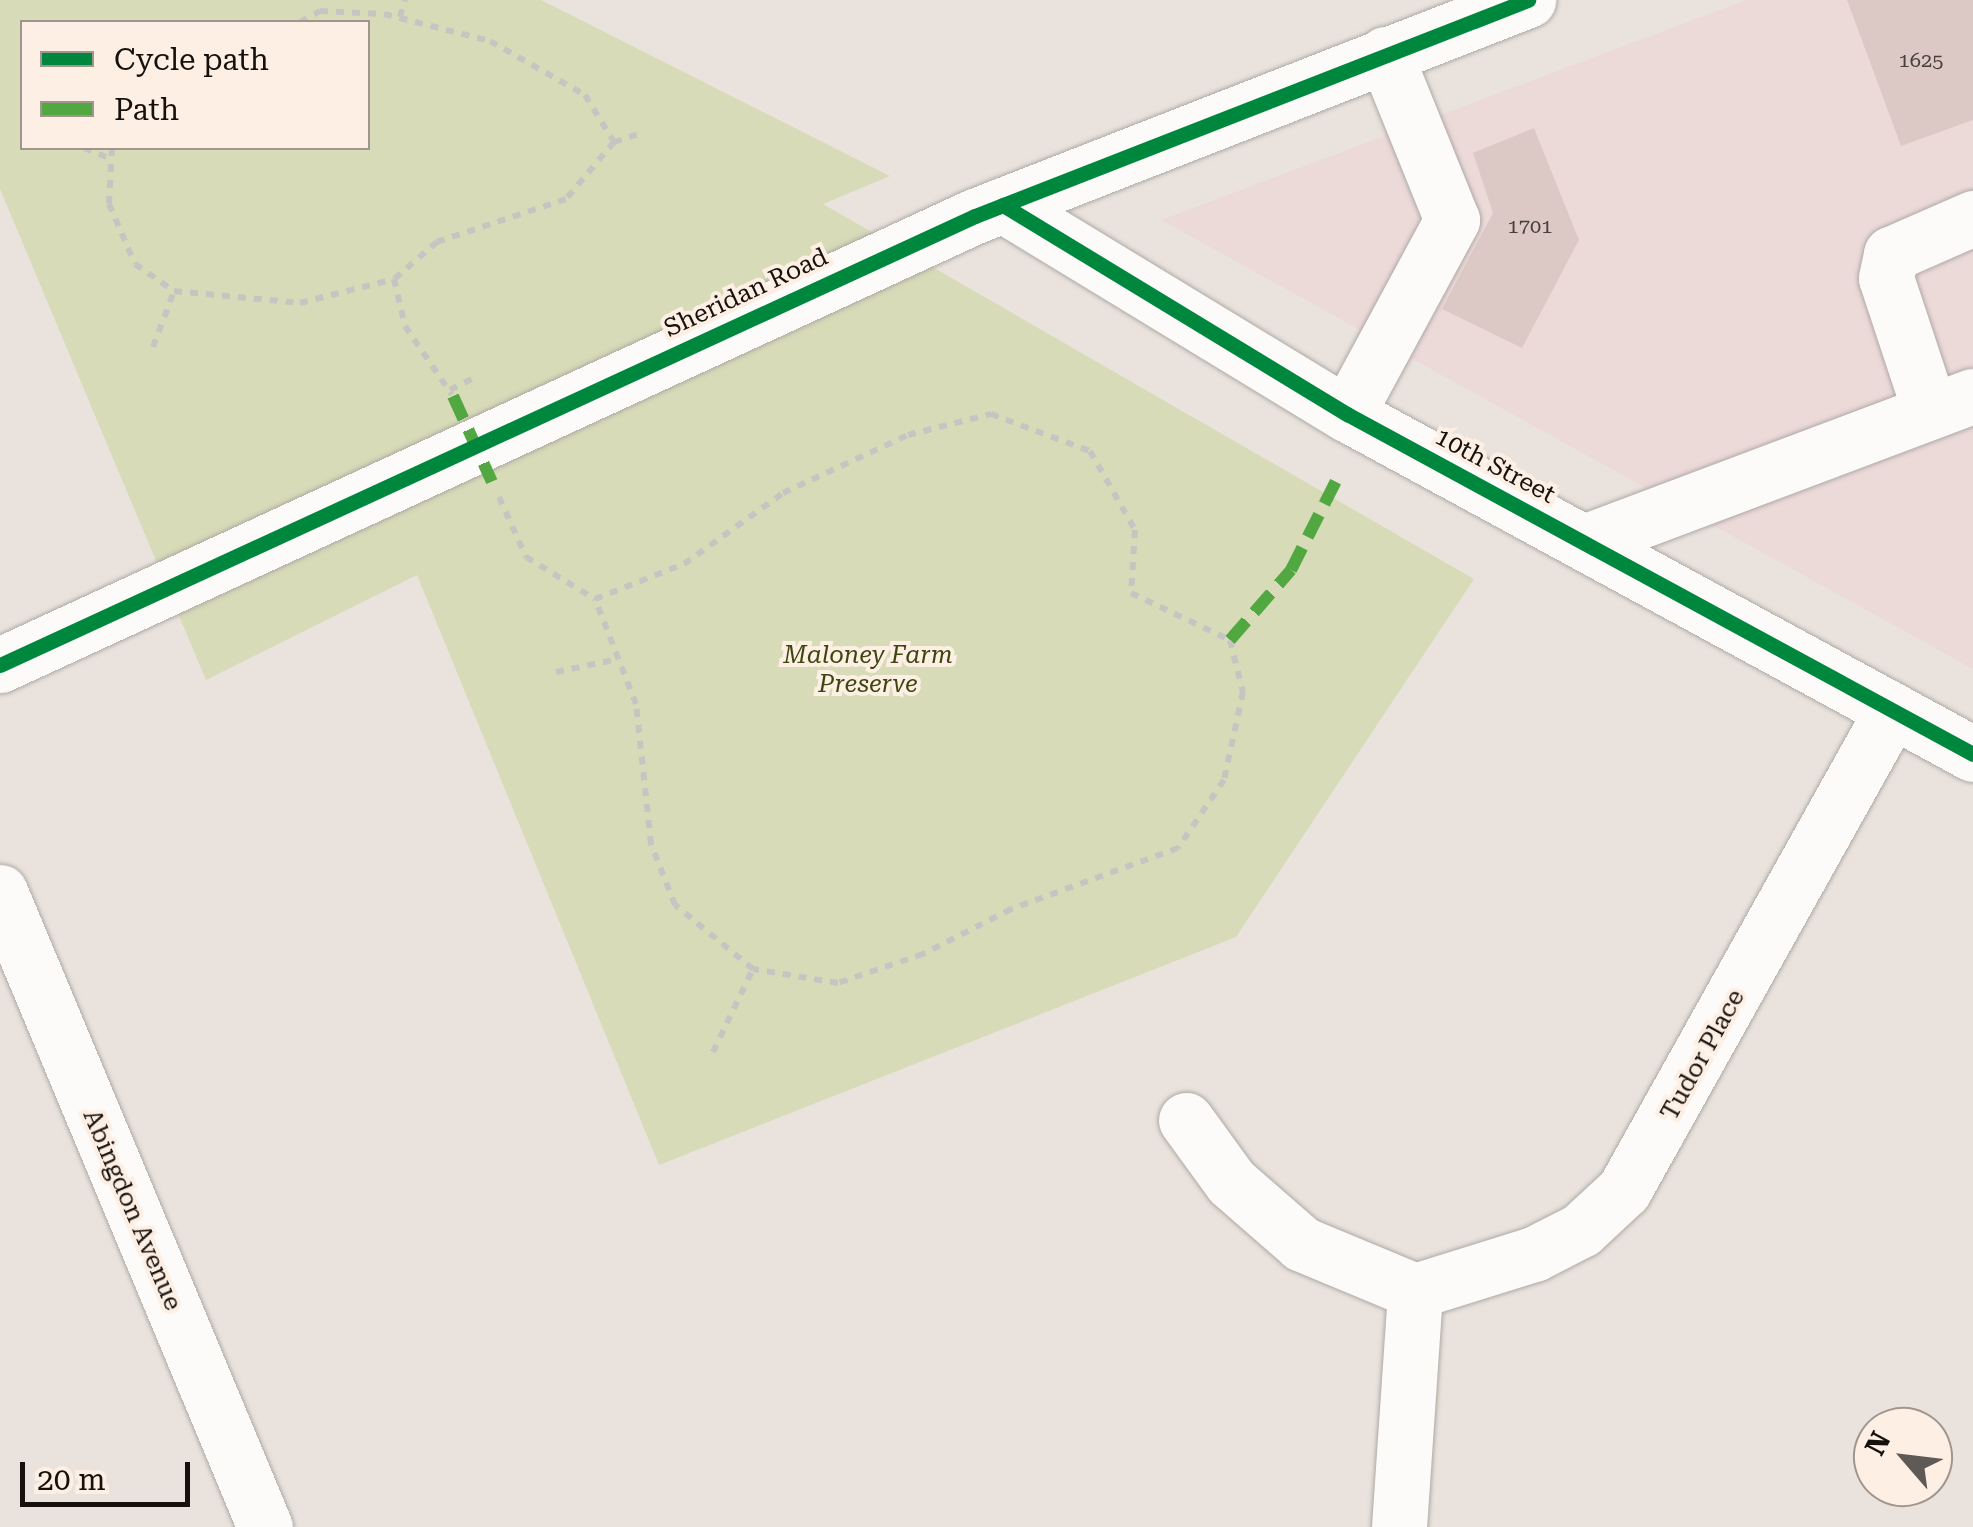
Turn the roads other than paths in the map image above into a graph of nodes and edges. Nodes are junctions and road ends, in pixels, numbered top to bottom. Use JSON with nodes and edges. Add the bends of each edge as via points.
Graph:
{"nodes":[{"id":1,"x":1528,"y":0,"type":"edge"},
{"id":2,"x":1385,"y":54,"type":"junction"},
{"id":3,"x":1003,"y":205,"type":"junction"},
{"id":4,"x":1973,"y":218,"type":"edge"},
{"id":5,"x":1951,"y":403,"type":"edge"},
{"id":6,"x":1347,"y":414,"type":"junction"},
{"id":7,"x":1584,"y":542,"type":"junction"},
{"id":8,"x":0,"y":666,"type":"edge"},
{"id":9,"x":1892,"y":710,"type":"junction"},
{"id":10,"x":1973,"y":754,"type":"edge"},
{"id":11,"x":0,"y":892,"type":"edge"},
{"id":12,"x":1186,"y":1120,"type":"dead end"},
{"id":13,"x":1415,"y":1290,"type":"junction"},
{"id":14,"x":265,"y":1527,"type":"edge"},
{"id":15,"x":1400,"y":1527,"type":"edge"}],
"edges":[{"from":1,"to":2,"type":"street","name":"Sheridan Road"},
{"from":2,"to":3,"type":"street","name":"Sheridan Road"},
{"from":2,"to":6,"type":"street","via":[[1452,220]]},
{"from":3,"to":6,"type":"street","name":"10th Street"},
{"from":3,"to":8,"type":"street","name":"Sheridan Road"},
{"from":4,"to":5,"type":"street","via":[[1890,254],[1886,278]]},
{"from":5,"to":7,"type":"street"},
{"from":6,"to":7,"type":"street","name":"10th Street"},
{"from":7,"to":9,"type":"street","name":"10th Street"},
{"from":9,"to":10,"type":"street","name":"10th Street"},
{"from":9,"to":13,"type":"street","name":"Tudor Place","via":[[1624,1190],[1581,1230],[1534,1254]]},
{"from":11,"to":14,"type":"street","name":"Abingdon Avenue"},
{"from":12,"to":13,"type":"street","via":[[1231,1182],[1302,1244]]},
{"from":13,"to":15,"type":"street"}]}
